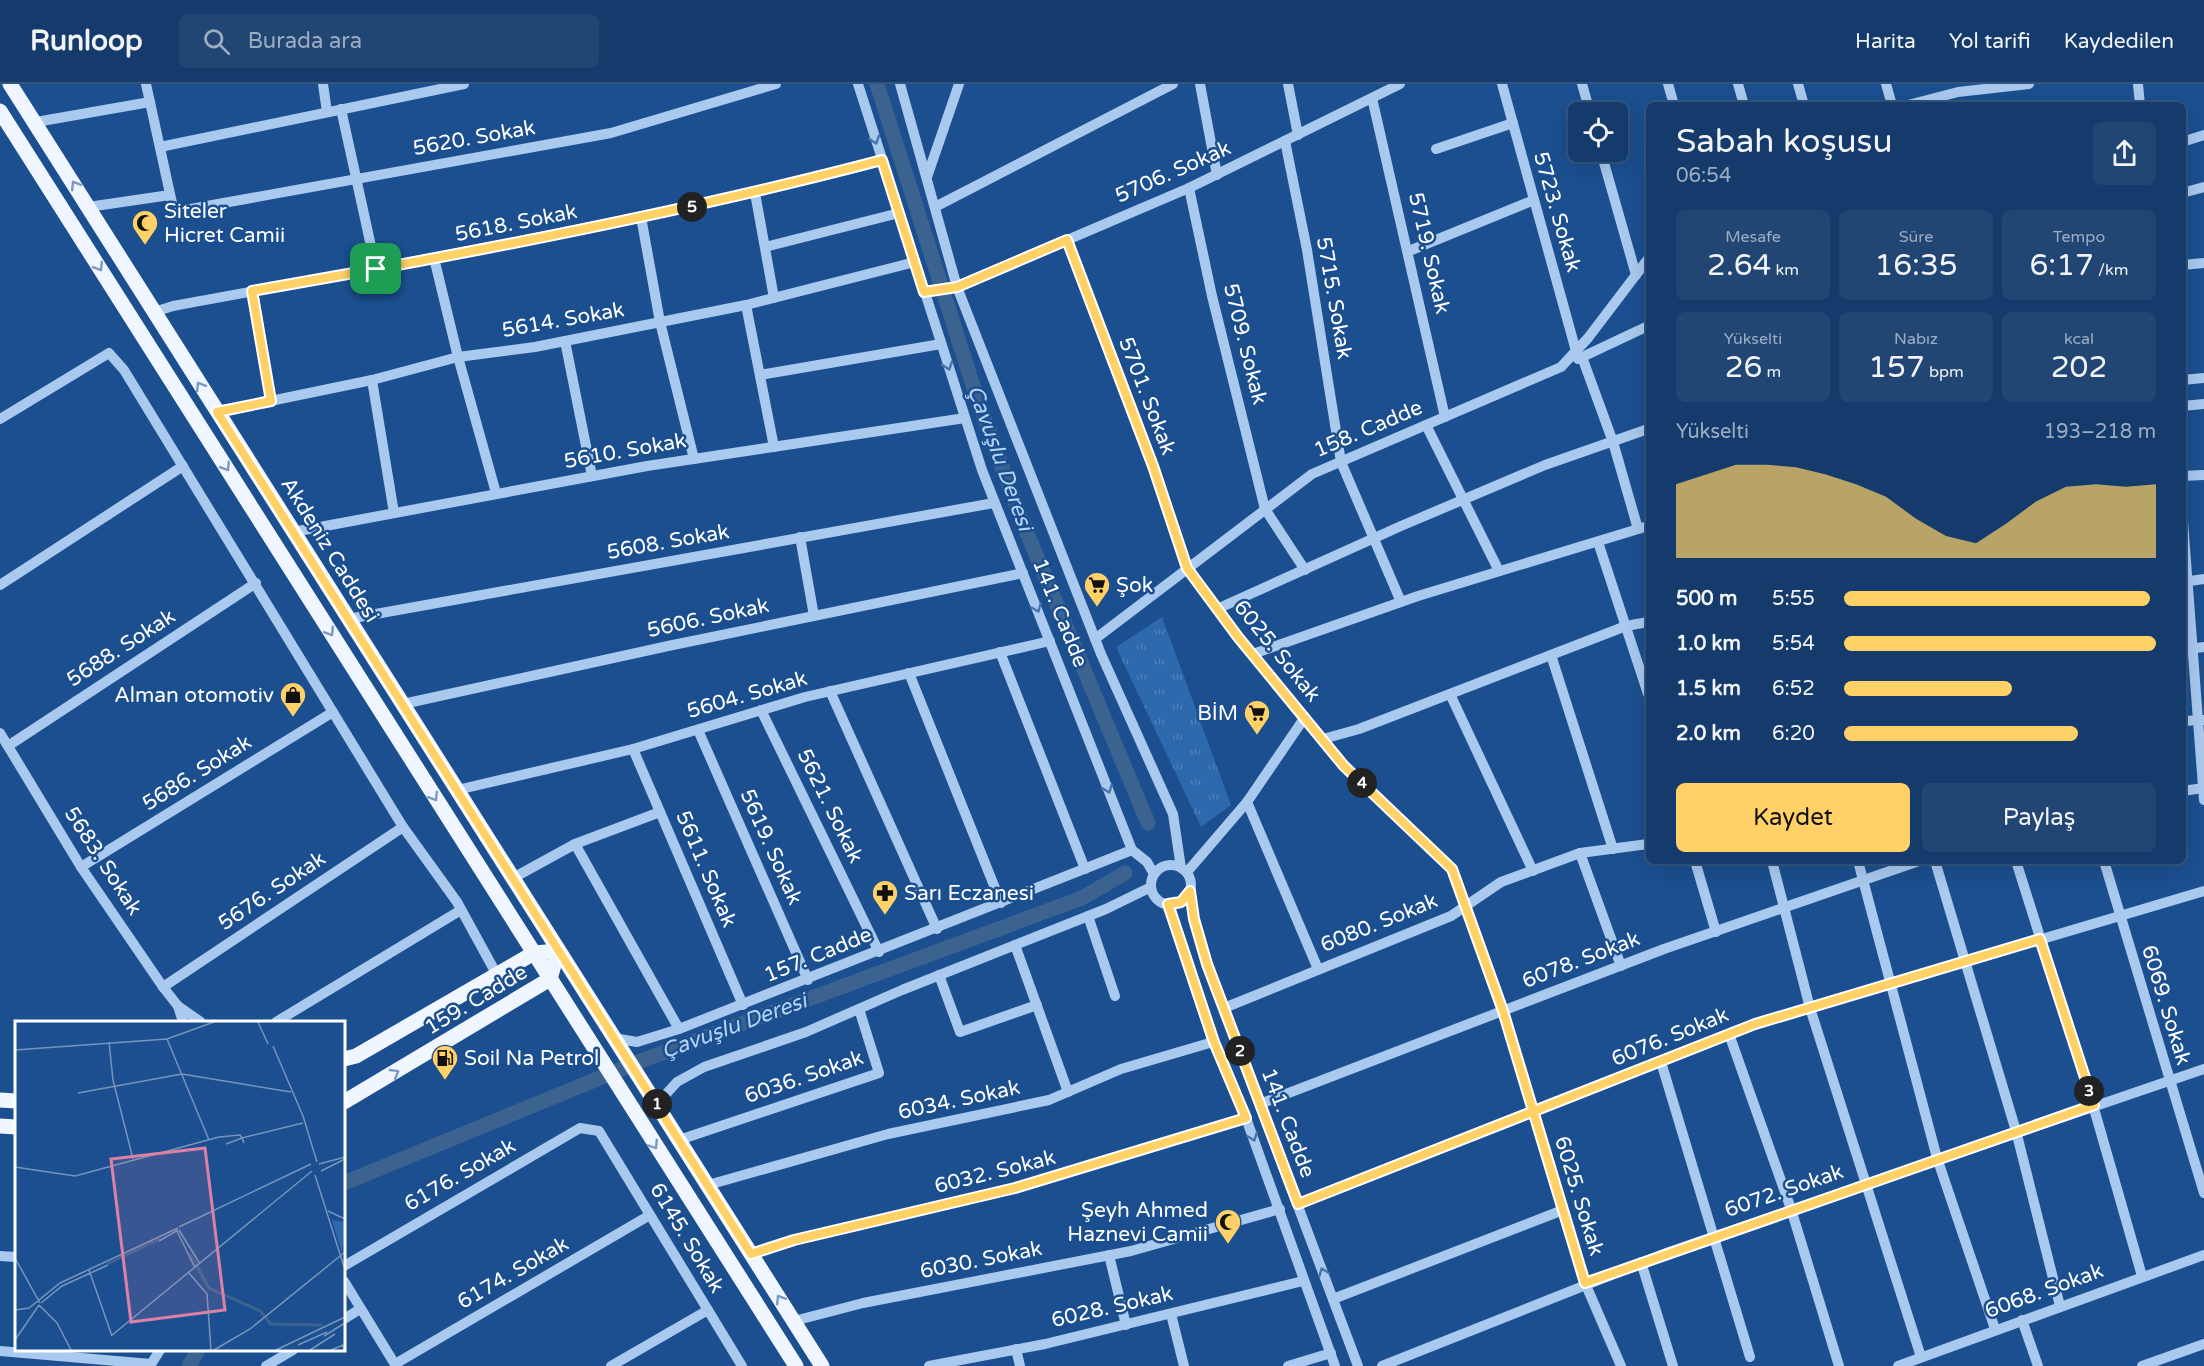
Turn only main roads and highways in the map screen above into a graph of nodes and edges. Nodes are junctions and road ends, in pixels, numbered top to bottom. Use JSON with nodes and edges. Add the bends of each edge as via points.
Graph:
{"nodes":[{"id":1,"x":10,"y":84,"type":"edge"},
{"id":2,"x":0,"y":111,"type":"edge"},
{"id":3,"x":558,"y":951,"type":"junction"},
{"id":4,"x":534,"y":953,"type":"junction"},
{"id":5,"x":550,"y":979,"type":"junction"},
{"id":6,"x":345,"y":1059,"type":"edge"},
{"id":7,"x":0,"y":1100,"type":"edge"},
{"id":8,"x":15,"y":1101,"type":"edge"},
{"id":9,"x":345,"y":1101,"type":"edge"},
{"id":10,"x":0,"y":1126,"type":"edge"},
{"id":11,"x":15,"y":1127,"type":"edge"},
{"id":12,"x":796,"y":1366,"type":"edge"},
{"id":13,"x":822,"y":1366,"type":"edge"}],
"edges":[{"from":3,"to":1,"type":"main road","name":"Akdeniz Caddesi","one_way":true},
{"from":2,"to":4,"type":"main road","name":"Akdeniz Caddesi","one_way":true},
{"from":3,"to":4,"type":"main road","name":"159. Cadde"},
{"from":3,"to":5,"type":"main road","name":"159. Cadde"},
{"from":13,"to":3,"type":"main road","name":"Akdeniz Caddesi","one_way":true},
{"from":4,"to":5,"type":"main road","name":"Akdeniz Caddesi"},
{"from":4,"to":6,"type":"main road","name":"159. Cadde"},
{"from":9,"to":5,"type":"main road","name":"159. Cadde","one_way":true},
{"from":5,"to":12,"type":"main road","name":"Akdeniz Caddesi","one_way":true},
{"from":7,"to":8,"type":"main road"},
{"from":10,"to":11,"type":"main road"}]}
